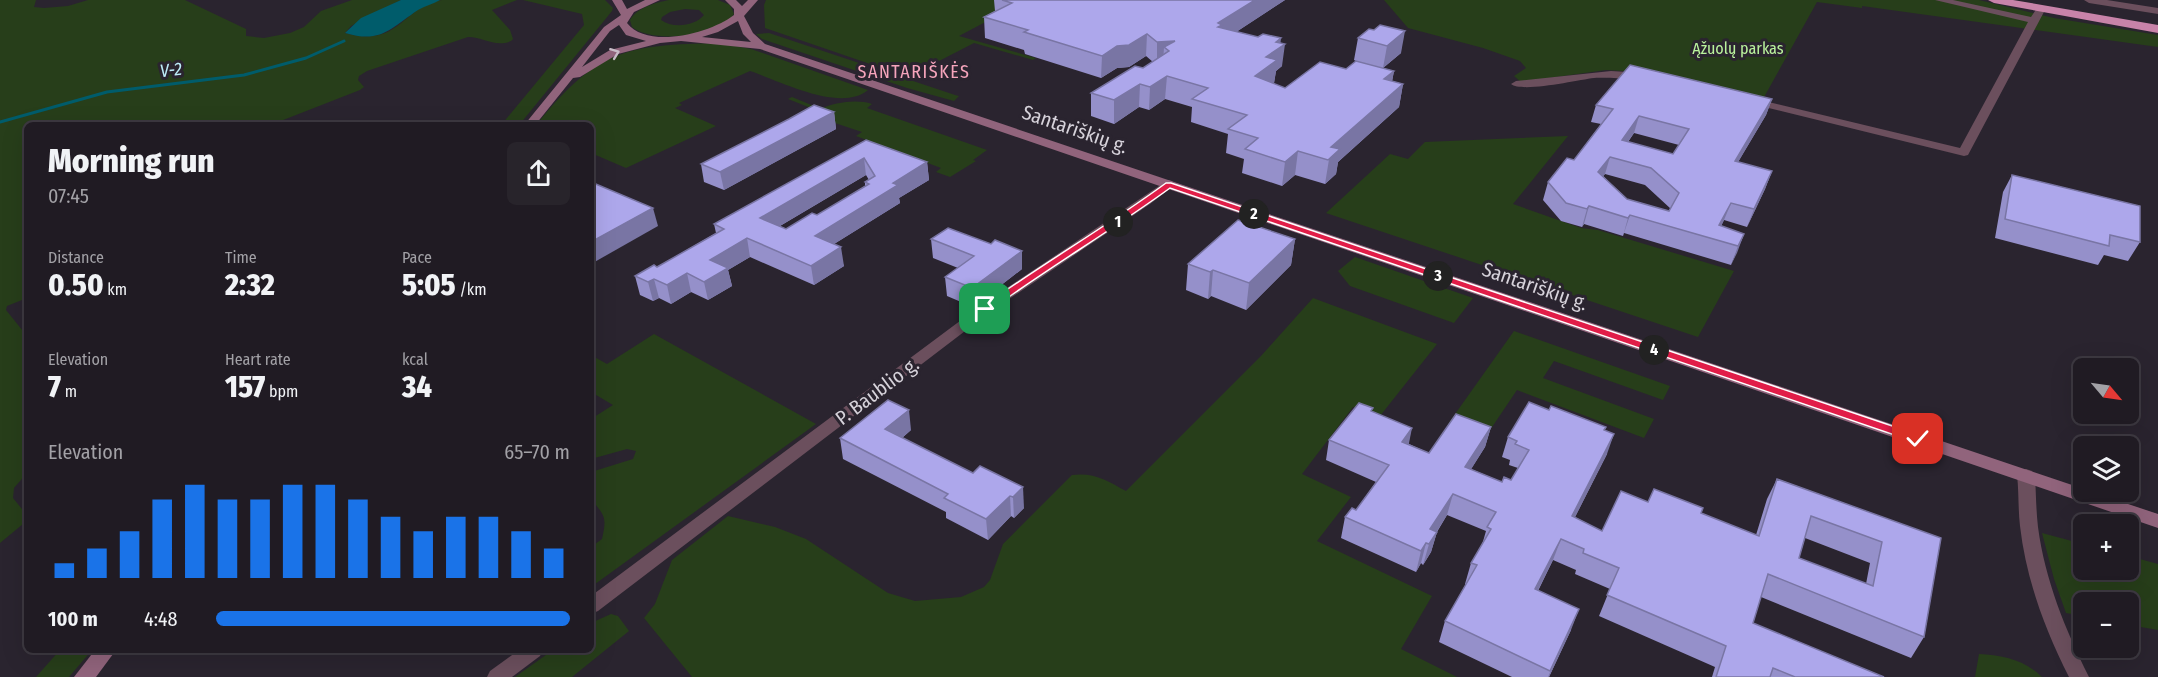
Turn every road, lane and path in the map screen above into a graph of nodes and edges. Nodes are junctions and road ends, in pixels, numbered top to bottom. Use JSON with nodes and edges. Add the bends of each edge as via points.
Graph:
{"nodes":[{"id":1,"x":617,"y":0,"type":"edge"},
{"id":2,"x":655,"y":0,"type":"edge"},
{"id":3,"x":730,"y":0,"type":"edge"},
{"id":4,"x":753,"y":0,"type":"edge"},
{"id":5,"x":1940,"y":0,"type":"edge"},
{"id":6,"x":1994,"y":0,"type":"edge"},
{"id":7,"x":2020,"y":0,"type":"edge"},
{"id":8,"x":2089,"y":0,"type":"edge"},
{"id":9,"x":2158,"y":11,"type":"edge"},
{"id":10,"x":739,"y":14,"type":"junction"},
{"id":11,"x":2038,"y":15,"type":"junction"},
{"id":12,"x":624,"y":16,"type":"junction"},
{"id":13,"x":2158,"y":23,"type":"edge"},
{"id":14,"x":2158,"y":29,"type":"edge"},
{"id":15,"x":676,"y":39,"type":"junction"},
{"id":16,"x":761,"y":46,"type":"junction"},
{"id":17,"x":1658,"y":79,"type":"edge"},
{"id":18,"x":566,"y":82,"type":"junction"},
{"id":19,"x":1516,"y":84,"type":"dead end"},
{"id":20,"x":1743,"y":100,"type":"edge"},
{"id":21,"x":532,"y":122,"type":"edge"},
{"id":22,"x":1168,"y":184,"type":"junction"},
{"id":23,"x":2026,"y":475,"type":"junction"},
{"id":24,"x":2158,"y":521,"type":"edge"},
{"id":25,"x":594,"y":604,"type":"edge"},
{"id":26,"x":104,"y":653,"type":"edge"},
{"id":27,"x":529,"y":653,"type":"edge"},
{"id":28,"x":84,"y":677,"type":"edge"},
{"id":29,"x":497,"y":677,"type":"edge"},
{"id":30,"x":2079,"y":677,"type":"edge"}],
"edges":[{"from":1,"to":12,"type":"main road"},
{"from":2,"to":12,"type":"main road"},
{"from":3,"to":10,"type":"main road","via":[[739,8]]},
{"from":4,"to":10,"type":"main road"},
{"from":5,"to":11,"type":"street"},
{"from":6,"to":11,"type":"highway"},
{"from":7,"to":13,"type":"highway"},
{"from":8,"to":9,"type":"street"},
{"from":10,"to":15,"type":"main road","via":[[718,30]]},
{"from":10,"to":16,"type":"main road","via":[[748,34]]},
{"from":11,"to":14,"type":"highway"},
{"from":11,"to":20,"type":"street","via":[[1964,152]]},
{"from":12,"to":15,"type":"main road","name":"Santariškių g.","via":[[621,23],[628,32]]},
{"from":12,"to":18,"type":"main road","via":[[607,29]]},
{"from":15,"to":16,"type":"main road","name":"Santariškių g."},
{"from":18,"to":15,"type":"main road","one_way":true,"via":[[614,52]]},
{"from":16,"to":22,"type":"main road","name":"Santariškių g."},
{"from":17,"to":19,"type":"street","via":[[1606,72]]},
{"from":18,"to":21,"type":"main road"},
{"from":22,"to":23,"type":"main road","name":"Santariškių g."},
{"from":22,"to":25,"type":"street","name":"P. Baublio g.","via":[[985,309]]},
{"from":23,"to":24,"type":"main road","name":"Santariškių g."},
{"from":23,"to":30,"type":"street","via":[[2029,524],[2038,572],[2050,615]]},
{"from":26,"to":28,"type":"main road"},
{"from":27,"to":29,"type":"street"}]}
